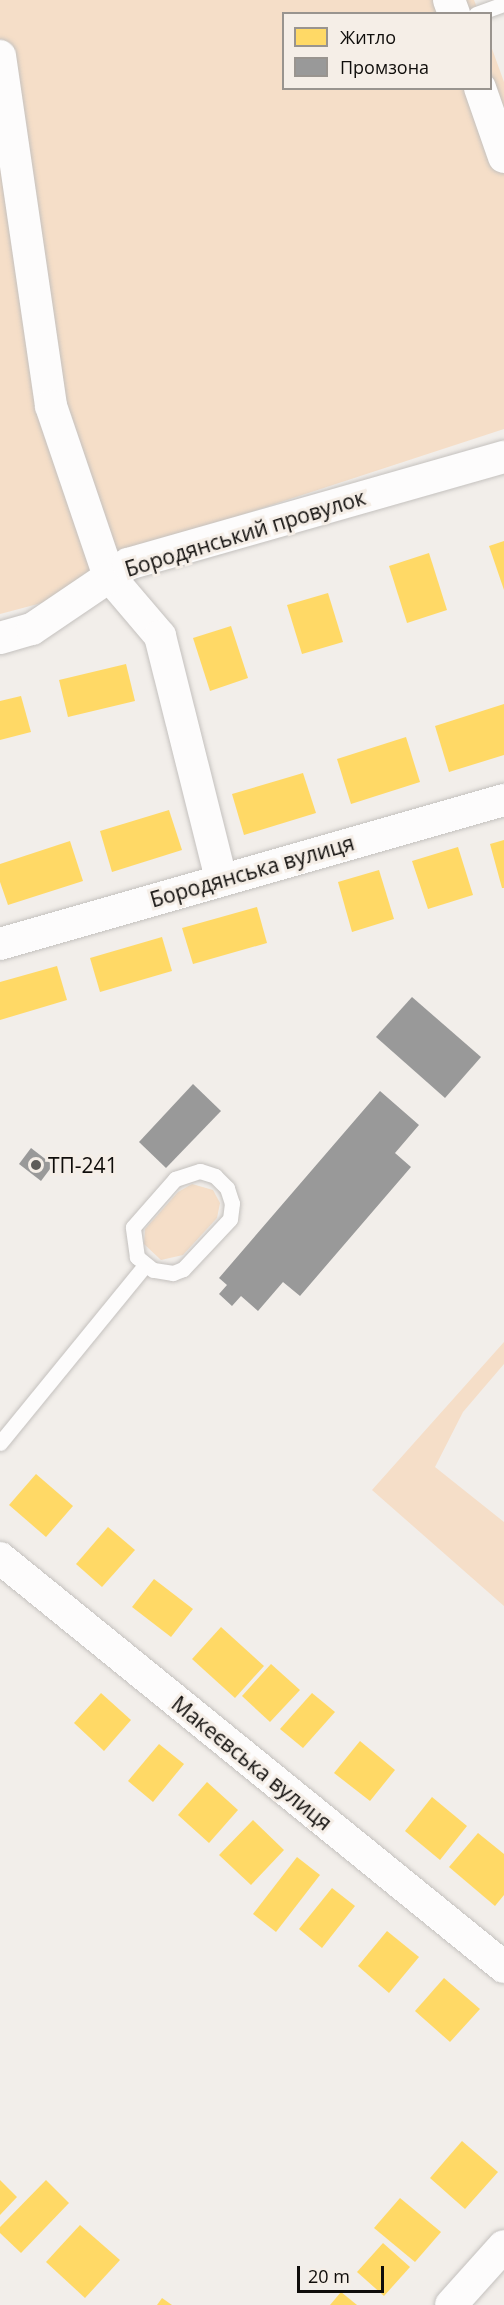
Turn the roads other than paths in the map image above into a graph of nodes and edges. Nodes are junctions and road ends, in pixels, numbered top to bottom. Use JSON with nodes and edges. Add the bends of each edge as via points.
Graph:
{"nodes":[{"id":1,"x":504,"y":4,"type":"edge"},
{"id":2,"x":482,"y":12,"type":"edge"},
{"id":3,"x":0,"y":56,"type":"edge"},
{"id":4,"x":481,"y":90,"type":"edge"},
{"id":5,"x":504,"y":157,"type":"edge"},
{"id":6,"x":504,"y":457,"type":"edge"},
{"id":7,"x":109,"y":576,"type":"junction"},
{"id":8,"x":0,"y":638,"type":"edge"},
{"id":9,"x":504,"y":800,"type":"edge"},
{"id":10,"x":221,"y":879,"type":"junction"},
{"id":11,"x":0,"y":944,"type":"edge"},
{"id":12,"x":145,"y":1265,"type":"junction"},
{"id":13,"x":0,"y":1443,"type":"edge"},
{"id":14,"x":0,"y":1558,"type":"edge"},
{"id":15,"x":504,"y":1967,"type":"edge"},
{"id":16,"x":504,"y":2246,"type":"edge"},
{"id":17,"x":451,"y":2305,"type":"edge"}],
"edges":[{"from":1,"to":2,"type":"lane"},
{"from":3,"to":7,"type":"street","via":[[51,405]]},
{"from":4,"to":5,"type":"street"},
{"from":6,"to":7,"type":"street","name":"Бородянський провулок","via":[[128,564]]},
{"from":7,"to":8,"type":"street","name":"Бородянський провулок","via":[[32,629]]},
{"from":7,"to":10,"type":"street","via":[[160,636]]},
{"from":9,"to":10,"type":"street","name":"Бородянська вулиця"},
{"from":10,"to":11,"type":"street","name":"Бородянська вулиця"},
{"from":12,"to":12,"type":"lane","via":[[163,1273],[183,1269],[222,1233],[232,1211],[231,1195],[222,1181],[208,1173],[184,1174],[138,1217],[131,1237],[137,1257]]},
{"from":12,"to":13,"type":"lane"},
{"from":14,"to":15,"type":"street","name":"Макеєвська вулиця"},
{"from":16,"to":17,"type":"street"}]}
